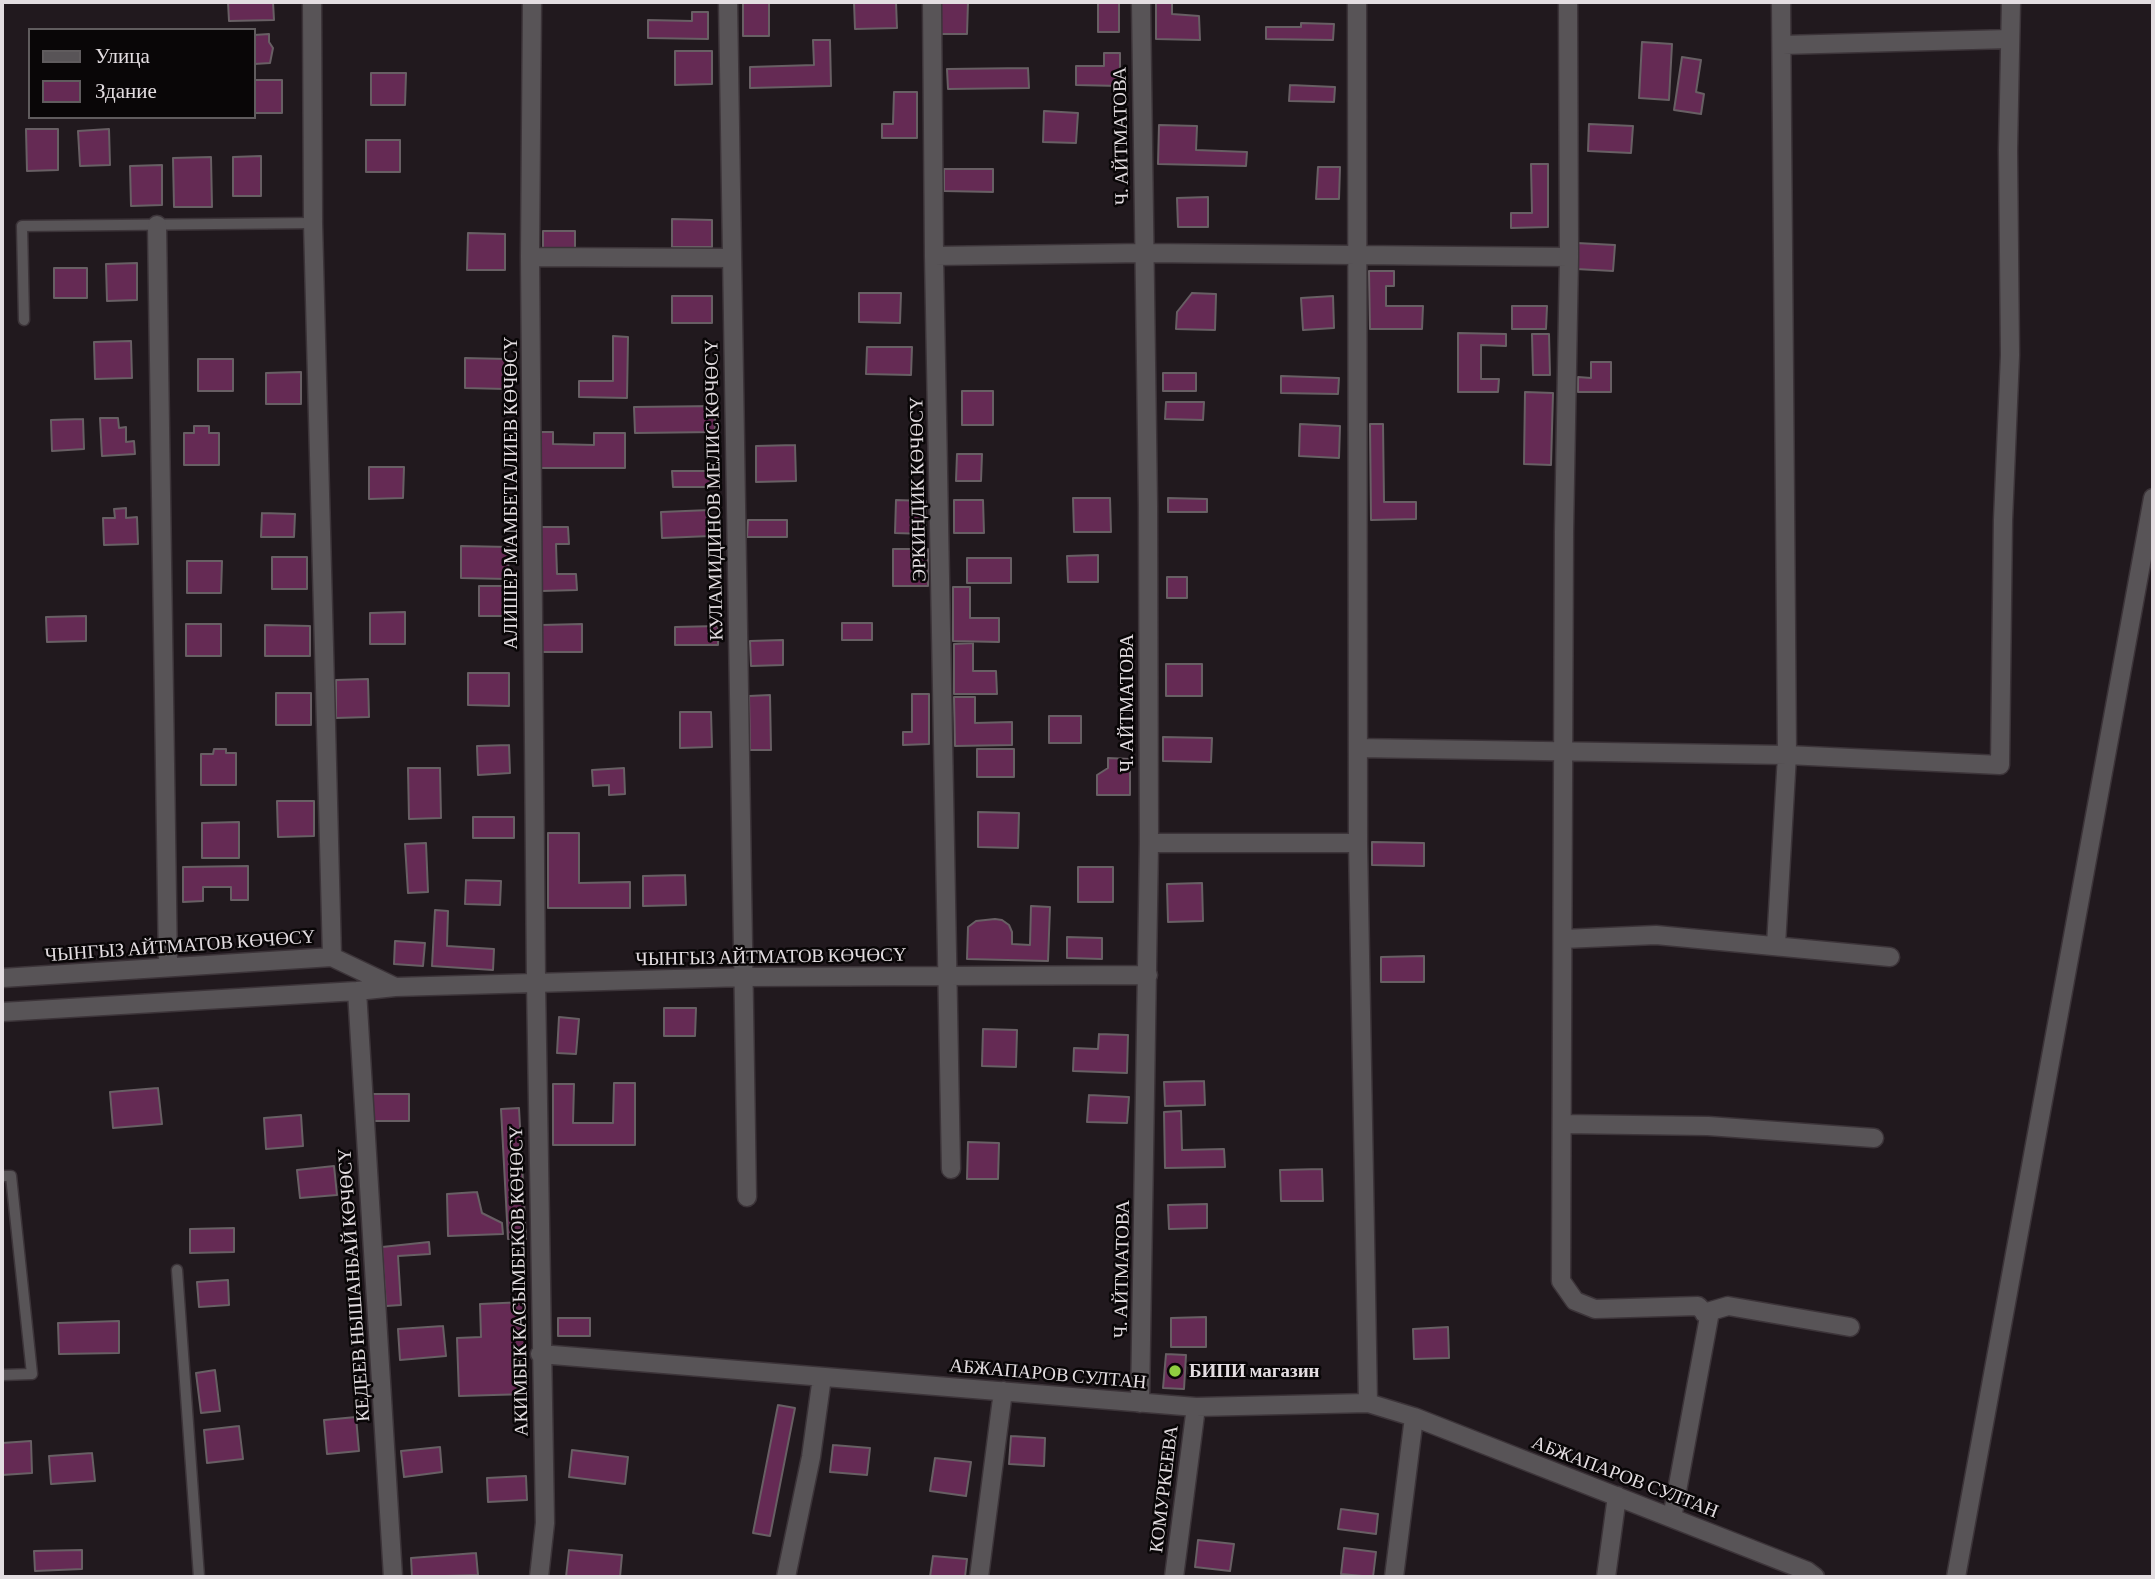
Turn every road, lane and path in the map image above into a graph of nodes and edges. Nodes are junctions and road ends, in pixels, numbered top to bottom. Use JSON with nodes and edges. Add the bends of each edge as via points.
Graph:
{"nodes":[{"id":1,"x":312,"y":2,"type":"edge"},
{"id":2,"x":532,"y":2,"type":"edge"},
{"id":3,"x":728,"y":2,"type":"edge"},
{"id":4,"x":932,"y":2,"type":"edge"},
{"id":5,"x":1140,"y":2,"type":"edge"},
{"id":6,"x":1357,"y":2,"type":"edge"},
{"id":7,"x":1568,"y":2,"type":"edge"},
{"id":8,"x":1782,"y":2,"type":"edge"},
{"id":9,"x":2011,"y":2,"type":"edge"},
{"id":10,"x":2010,"y":38,"type":"junction"},
{"id":11,"x":1782,"y":45,"type":"junction"},
{"id":12,"x":313,"y":223,"type":"junction"},
{"id":13,"x":157,"y":225,"type":"junction"},
{"id":14,"x":1144,"y":253,"type":"junction"},
{"id":15,"x":1357,"y":255,"type":"junction"},
{"id":16,"x":934,"y":256,"type":"junction"},
{"id":17,"x":530,"y":257,"type":"junction"},
{"id":18,"x":1569,"y":257,"type":"junction"},
{"id":19,"x":731,"y":258,"type":"junction"},
{"id":20,"x":24,"y":320,"type":"dead end"},
{"id":21,"x":2153,"y":498,"type":"edge"},
{"id":22,"x":1358,"y":748,"type":"junction"},
{"id":23,"x":1563,"y":752,"type":"junction"},
{"id":24,"x":1787,"y":755,"type":"junction"},
{"id":25,"x":1149,"y":843,"type":"junction"},
{"id":26,"x":1358,"y":843,"type":"junction"},
{"id":27,"x":1563,"y":939,"type":"junction"},
{"id":28,"x":1776,"y":945,"type":"junction"},
{"id":29,"x":332,"y":957,"type":"junction"},
{"id":30,"x":1890,"y":957,"type":"dead end"},
{"id":31,"x":169,"y":967,"type":"junction"},
{"id":32,"x":948,"y":974,"type":"junction"},
{"id":33,"x":1147,"y":975,"type":"junction"},
{"id":34,"x":744,"y":977,"type":"junction"},
{"id":35,"x":2,"y":978,"type":"edge"},
{"id":36,"x":536,"y":983,"type":"junction"},
{"id":37,"x":395,"y":987,"type":"junction"},
{"id":38,"x":357,"y":991,"type":"junction"},
{"id":39,"x":2,"y":1012,"type":"edge"},
{"id":40,"x":1562,"y":1124,"type":"junction"},
{"id":41,"x":1874,"y":1138,"type":"dead end"},
{"id":42,"x":951,"y":1169,"type":"dead end"},
{"id":43,"x":2,"y":1176,"type":"edge"},
{"id":44,"x":747,"y":1197,"type":"dead end"},
{"id":45,"x":177,"y":1270,"type":"dead end"},
{"id":46,"x":1704,"y":1313,"type":"junction"},
{"id":47,"x":1850,"y":1327,"type":"dead end"},
{"id":48,"x":540,"y":1354,"type":"junction"},
{"id":49,"x":2,"y":1375,"type":"edge"},
{"id":50,"x":822,"y":1377,"type":"junction"},
{"id":51,"x":1003,"y":1391,"type":"junction"},
{"id":52,"x":1140,"y":1403,"type":"junction"},
{"id":53,"x":1368,"y":1403,"type":"junction"},
{"id":54,"x":1196,"y":1407,"type":"junction"},
{"id":55,"x":1414,"y":1417,"type":"junction"},
{"id":56,"x":1616,"y":1496,"type":"junction"},
{"id":57,"x":1672,"y":1518,"type":"junction"},
{"id":58,"x":535,"y":1575,"type":"edge"},
{"id":59,"x":199,"y":1577,"type":"edge"},
{"id":60,"x":393,"y":1577,"type":"edge"},
{"id":61,"x":786,"y":1577,"type":"edge"},
{"id":62,"x":979,"y":1577,"type":"edge"},
{"id":63,"x":1174,"y":1577,"type":"edge"},
{"id":64,"x":1394,"y":1577,"type":"edge"},
{"id":65,"x":1606,"y":1577,"type":"edge"},
{"id":66,"x":1815,"y":1577,"type":"edge"},
{"id":67,"x":1956,"y":1577,"type":"edge"}],
"edges":[{"from":1,"to":12,"type":"street"},
{"from":2,"to":17,"type":"street","name":"АЛИШЕР МАМБЕТАЛИЕВ КӨЧӨСҮ"},
{"from":3,"to":19,"type":"street","name":"КУЛАМИДИНОВ МЕЛИС КӨЧӨСҮ"},
{"from":4,"to":16,"type":"street","name":"ЭРКИНДИК КӨЧӨСҮ"},
{"from":5,"to":14,"type":"street","name":"Ч. АЙТМАТОВА"},
{"from":6,"to":15,"type":"street"},
{"from":7,"to":18,"type":"street"},
{"from":8,"to":11,"type":"street"},
{"from":9,"to":10,"type":"street"},
{"from":10,"to":11,"type":"street"},
{"from":10,"to":24,"type":"street","via":[[2010,355],[2000,765]]},
{"from":11,"to":24,"type":"street"},
{"from":12,"to":13,"type":"lane"},
{"from":12,"to":29,"type":"street"},
{"from":13,"to":20,"type":"lane","via":[[22,226]]},
{"from":13,"to":31,"type":"street"},
{"from":14,"to":15,"type":"street"},
{"from":14,"to":16,"type":"street"},
{"from":14,"to":25,"type":"street","name":"Ч. АЙТМАТОВА"},
{"from":15,"to":18,"type":"street"},
{"from":15,"to":22,"type":"street"},
{"from":16,"to":32,"type":"street","name":"ЭРКИНДИК КӨЧӨСҮ"},
{"from":17,"to":19,"type":"street"},
{"from":17,"to":36,"type":"street","name":"АЛИШЕР МАМБЕТАЛИЕВ КӨЧӨСҮ"},
{"from":18,"to":23,"type":"street"},
{"from":19,"to":34,"type":"street","name":"КУЛАМИДИНОВ МЕЛИС КӨЧӨСҮ"},
{"from":21,"to":67,"type":"street"},
{"from":22,"to":23,"type":"street"},
{"from":22,"to":26,"type":"street"},
{"from":23,"to":24,"type":"street"},
{"from":23,"to":27,"type":"street"},
{"from":24,"to":28,"type":"street"},
{"from":25,"to":26,"type":"street"},
{"from":25,"to":33,"type":"street","name":"Ч. АЙТМАТОВА"},
{"from":26,"to":53,"type":"street"},
{"from":27,"to":28,"type":"street","via":[[1656,935]]},
{"from":27,"to":40,"type":"street"},
{"from":28,"to":30,"type":"street"},
{"from":29,"to":31,"type":"street","name":"ЧЫНГЫЗ АЙТМАТОВ КӨЧӨСҮ"},
{"from":29,"to":37,"type":"street","name":"ЧЫНГЫЗ АЙТМАТОВ КӨЧӨСҮ"},
{"from":31,"to":35,"type":"street","name":"ЧЫНГЫЗ АЙТМАТОВ КӨЧӨСҮ"},
{"from":32,"to":33,"type":"street","name":"ЧЫНГЫЗ АЙТМАТОВ КӨЧӨСҮ"},
{"from":32,"to":34,"type":"street","name":"ЧЫНГЫЗ АЙТМАТОВ КӨЧӨСҮ"},
{"from":32,"to":42,"type":"street","name":"ЭРКИНДИК КӨЧӨСҮ"},
{"from":33,"to":52,"type":"street","name":"Ч. АЙТМАТОВА"},
{"from":34,"to":36,"type":"street","name":"ЧЫНГЫЗ АЙТМАТОВ КӨЧӨСҮ"},
{"from":34,"to":44,"type":"street","name":"КУЛАМИДИНОВ МЕЛИС КӨЧӨСҮ"},
{"from":36,"to":37,"type":"street","name":"ЧЫНГЫЗ АЙТМАТОВ КӨЧӨСҮ"},
{"from":36,"to":48,"type":"street","name":"АКИМБЕК КАСЫМБЕКОВ КӨЧӨСҮ"},
{"from":37,"to":38,"type":"street","name":"ЧЫНГЫЗ АЙТМАТОВ КӨЧӨСҮ"},
{"from":38,"to":39,"type":"street","name":"ЧЫНГЫЗ АЙТМАТОВ КӨЧӨСҮ"},
{"from":38,"to":60,"type":"street","name":"КЕДЕЕВ НЫШАНБАЙ КӨЧӨСҮ"},
{"from":40,"to":41,"type":"street","via":[[1708,1126]]},
{"from":40,"to":46,"type":"street","via":[[1561,1281],[1575,1301],[1595,1309],[1698,1307]]},
{"from":43,"to":49,"type":"lane","via":[[11,1176],[32,1374]]},
{"from":45,"to":59,"type":"lane"},
{"from":46,"to":47,"type":"street","via":[[1728,1306]]},
{"from":46,"to":57,"type":"street","via":[[1709,1317]]},
{"from":48,"to":50,"type":"street","name":"АБЖАПАРОВ СУЛТАН"},
{"from":48,"to":58,"type":"street","name":"АКИМБЕК КАСЫМБЕКОВ КӨЧӨСҮ","via":[[545,1523]]},
{"from":50,"to":51,"type":"street","name":"АБЖАПАРОВ СУЛТАН"},
{"from":50,"to":61,"type":"street"},
{"from":51,"to":52,"type":"street","name":"АБЖАПАРОВ СУЛТАН"},
{"from":51,"to":62,"type":"street"},
{"from":52,"to":54,"type":"street","name":"АБЖАПАРОВ СУЛТАН"},
{"from":53,"to":54,"type":"street","name":"АБЖАПАРОВ СУЛТАН"},
{"from":53,"to":55,"type":"street","name":"АБЖАПАРОВ СУЛТАН"},
{"from":54,"to":63,"type":"street","name":"КОМУРКЕЕВА"},
{"from":55,"to":56,"type":"street","name":"АБЖАПАРОВ СУЛТАН"},
{"from":55,"to":64,"type":"street"},
{"from":56,"to":57,"type":"street","name":"АБЖАПАРОВ СУЛТАН"},
{"from":56,"to":65,"type":"street"},
{"from":57,"to":66,"type":"street","name":"АБЖАПАРОВ СУЛТАН"}]}
